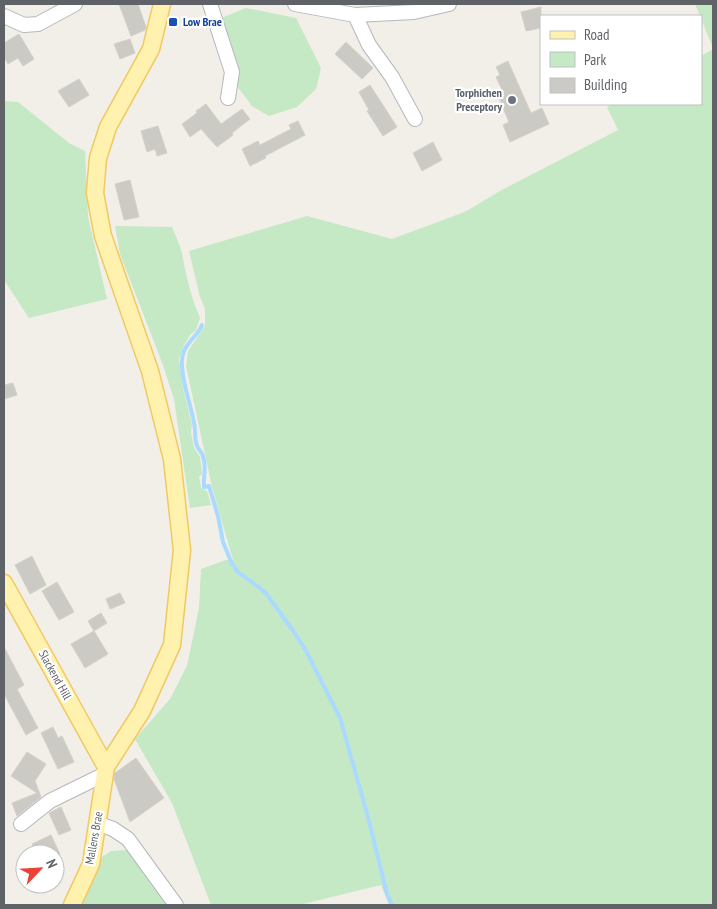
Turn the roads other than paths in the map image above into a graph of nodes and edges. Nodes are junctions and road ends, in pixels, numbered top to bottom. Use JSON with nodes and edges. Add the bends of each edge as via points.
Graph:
{"nodes":[{"id":1,"x":4,"y":4,"type":"edge"},
{"id":2,"x":75,"y":4,"type":"edge"},
{"id":3,"x":162,"y":4,"type":"edge"},
{"id":4,"x":210,"y":4,"type":"edge"},
{"id":5,"x":449,"y":4,"type":"edge"},
{"id":6,"x":303,"y":5,"type":"edge"},
{"id":7,"x":355,"y":15,"type":"junction"},
{"id":8,"x":4,"y":16,"type":"edge"},
{"id":9,"x":24,"y":25,"type":"junction"},
{"id":10,"x":228,"y":98,"type":"dead end"},
{"id":11,"x":414,"y":119,"type":"dead end"},
{"id":12,"x":4,"y":583,"type":"edge"},
{"id":13,"x":105,"y":770,"type":"junction"},
{"id":14,"x":97,"y":823,"type":"junction"},
{"id":15,"x":21,"y":824,"type":"dead end"},
{"id":16,"x":72,"y":905,"type":"edge"},
{"id":17,"x":176,"y":905,"type":"edge"}],
"edges":[{"from":1,"to":9,"type":"street"},
{"from":2,"to":9,"type":"street","via":[[38,24]]},
{"from":3,"to":13,"type":"main road","via":[[151,49],[108,127],[98,158],[95,193],[103,236],[150,371],[170,450],[182,550],[172,645],[142,711]]},
{"from":4,"to":10,"type":"street","via":[[232,72]]},
{"from":5,"to":7,"type":"street","via":[[414,12]]},
{"from":6,"to":7,"type":"street"},
{"from":7,"to":11,"type":"street"},
{"from":8,"to":9,"type":"street"},
{"from":12,"to":13,"type":"main road","name":"Slackend Hill"},
{"from":13,"to":14,"type":"main road","name":"Mallens Brae"},
{"from":13,"to":15,"type":"street","via":[[50,801]]},
{"from":14,"to":16,"type":"main road","name":"Mallens Brae","via":[[91,864]]},
{"from":14,"to":17,"type":"street","via":[[128,839]]}]}
